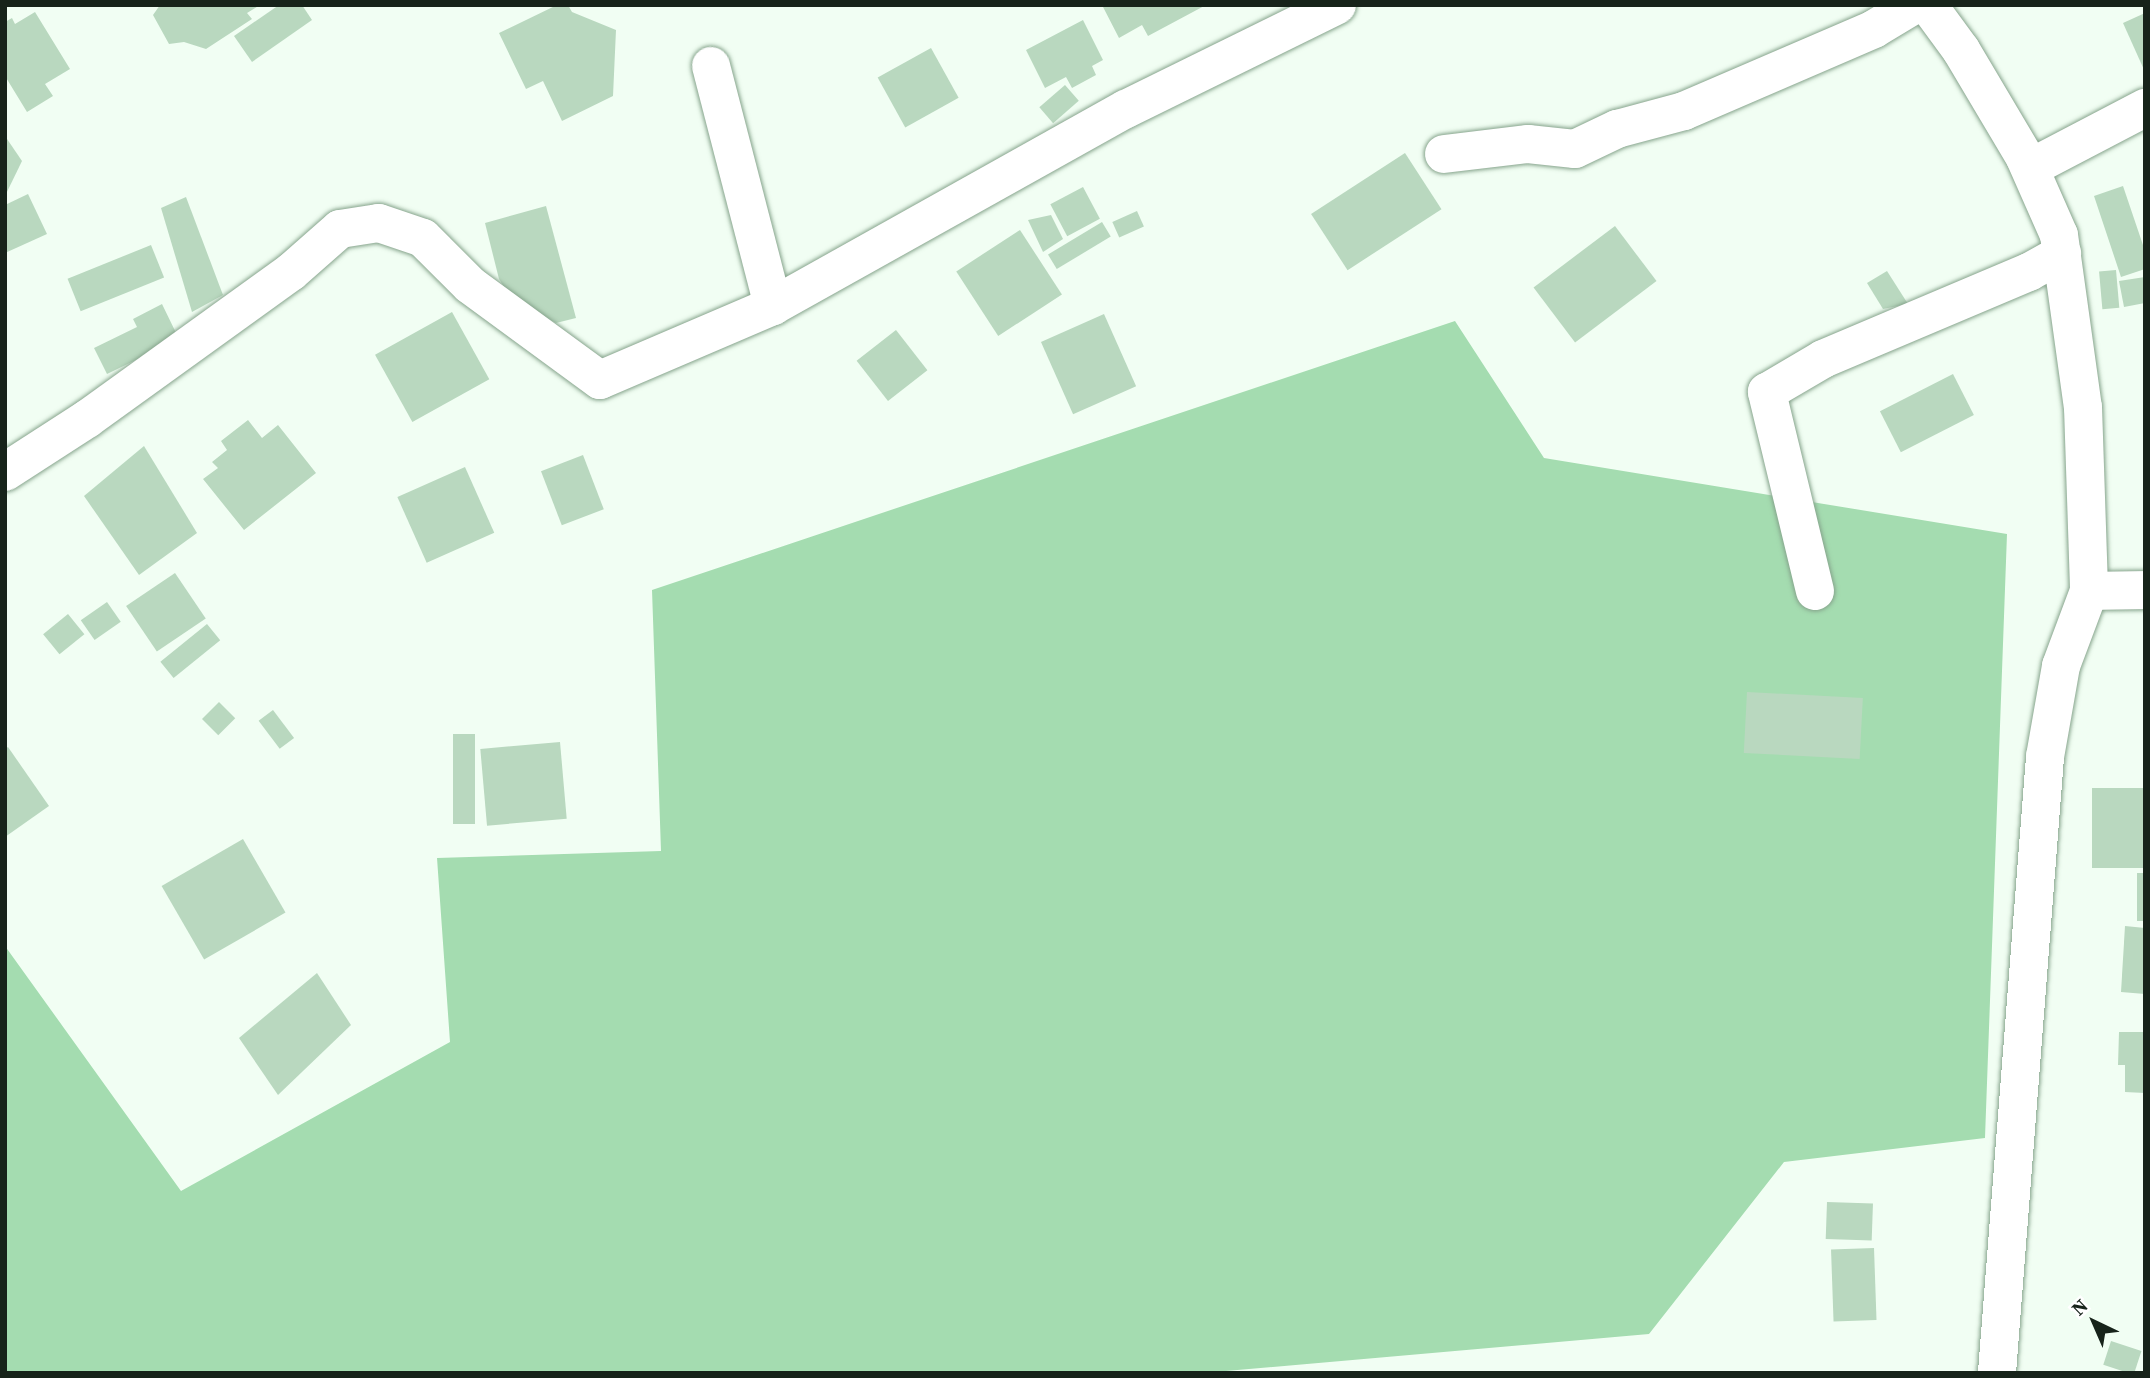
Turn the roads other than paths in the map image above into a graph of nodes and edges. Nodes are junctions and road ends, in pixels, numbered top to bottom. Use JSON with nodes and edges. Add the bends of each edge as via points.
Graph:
{"nodes":[{"id":1,"x":1337,"y":5,"type":"edge"},
{"id":2,"x":1914,"y":5,"type":"edge"},
{"id":3,"x":1928,"y":5,"type":"edge"},
{"id":4,"x":711,"y":66,"type":"dead end"},
{"id":5,"x":2145,"y":108,"type":"edge"},
{"id":6,"x":1444,"y":154,"type":"dead end"},
{"id":7,"x":2030,"y":168,"type":"junction"},
{"id":8,"x":2062,"y":254,"type":"junction"},
{"id":9,"x":773,"y":306,"type":"junction"},
{"id":10,"x":5,"y":472,"type":"edge"},
{"id":11,"x":2145,"y":590,"type":"edge"},
{"id":12,"x":1815,"y":591,"type":"dead end"},
{"id":13,"x":2089,"y":591,"type":"junction"},
{"id":14,"x":1997,"y":1373,"type":"edge"}],
"edges":[{"from":1,"to":9,"type":"street","via":[[1126,109]]},
{"from":2,"to":6,"type":"street","via":[[1874,29],[1684,111],[1617,129],[1575,149],[1528,144]]},
{"from":3,"to":7,"type":"street","via":[[1961,50]]},
{"from":4,"to":9,"type":"street"},
{"from":5,"to":7,"type":"street"},
{"from":7,"to":8,"type":"street","via":[[2059,235]]},
{"from":8,"to":12,"type":"street","via":[[1823,359],[1767,392]]},
{"from":8,"to":13,"type":"street","via":[[2083,407]]},
{"from":9,"to":10,"type":"street","via":[[600,380],[470,285],[423,238],[379,223],[340,229],[291,272],[87,419]]},
{"from":11,"to":13,"type":"street"},
{"from":13,"to":14,"type":"street","via":[[2061,666],[2045,757]]}]}
